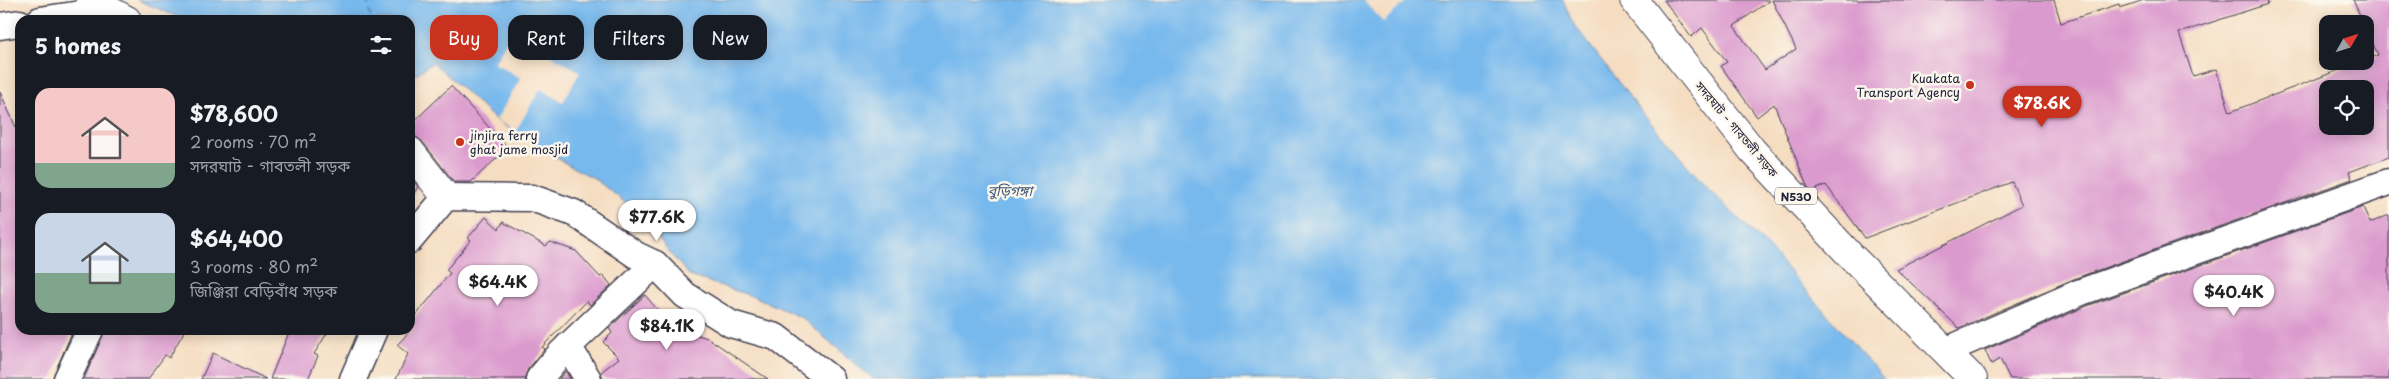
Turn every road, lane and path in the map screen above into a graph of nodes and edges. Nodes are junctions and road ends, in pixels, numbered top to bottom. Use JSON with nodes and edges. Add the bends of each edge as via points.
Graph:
{"nodes":[{"id":1,"x":1634,"y":0,"type":"edge"},
{"id":2,"x":108,"y":10,"type":"edge"},
{"id":3,"x":74,"y":15,"type":"edge"},
{"id":4,"x":15,"y":24,"type":"edge"},
{"id":5,"x":0,"y":26,"type":"edge"},
{"id":6,"x":415,"y":157,"type":"edge"},
{"id":7,"x":2389,"y":182,"type":"edge"},
{"id":8,"x":446,"y":197,"type":"junction"},
{"id":9,"x":415,"y":234,"type":"edge"},
{"id":10,"x":655,"y":264,"type":"junction"},
{"id":11,"x":88,"y":335,"type":"edge"},
{"id":12,"x":372,"y":335,"type":"edge"},
{"id":13,"x":568,"y":346,"type":"junction"},
{"id":14,"x":1945,"y":350,"type":"junction"},
{"id":15,"x":67,"y":379,"type":"edge"},
{"id":16,"x":353,"y":379,"type":"edge"},
{"id":17,"x":539,"y":379,"type":"edge"},
{"id":18,"x":588,"y":379,"type":"edge"},
{"id":19,"x":831,"y":379,"type":"edge"},
{"id":20,"x":1973,"y":379,"type":"edge"}],
"edges":[{"from":1,"to":14,"type":"main road","name":"সদরঘাট - গাবতলী সড়ক","number":"N530","via":[[1752,150]]},
{"from":2,"to":3,"type":"street"},
{"from":4,"to":5,"type":"street"},
{"from":6,"to":8,"type":"main road"},
{"from":7,"to":14,"type":"street","via":[[2081,292]]},
{"from":8,"to":9,"type":"street"},
{"from":8,"to":10,"type":"street","via":[[532,198],[574,213],[636,255]]},
{"from":10,"to":13,"type":"street"},
{"from":10,"to":19,"type":"street","via":[[685,295],[731,324],[776,337]]},
{"from":11,"to":15,"type":"street"},
{"from":12,"to":16,"type":"street"},
{"from":13,"to":17,"type":"street"},
{"from":13,"to":18,"type":"street"},
{"from":14,"to":20,"type":"main road","name":"সদরঘাট - গাবতলী সড়ক","number":"N530"}]}
